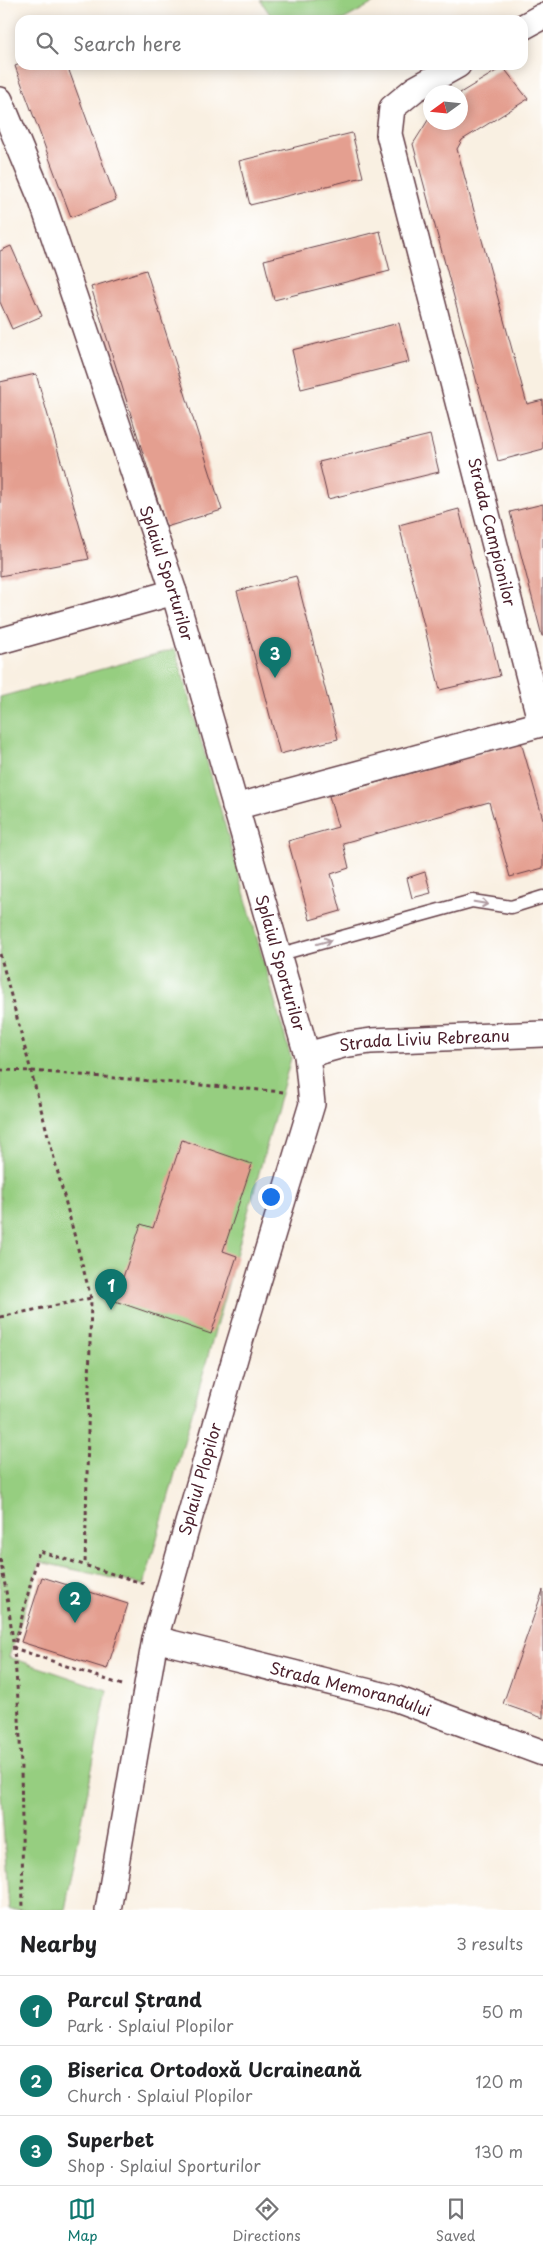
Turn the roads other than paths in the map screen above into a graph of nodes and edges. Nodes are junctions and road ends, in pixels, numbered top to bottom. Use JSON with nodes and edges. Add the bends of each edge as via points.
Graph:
{"nodes":[{"id":1,"x":543,"y":16,"type":"edge"},
{"id":2,"x":528,"y":25,"type":"edge"},
{"id":3,"x":449,"y":70,"type":"edge"},
{"id":4,"x":0,"y":100,"type":"edge"},
{"id":5,"x":174,"y":592,"type":"junction"},
{"id":6,"x":0,"y":641,"type":"edge"},
{"id":7,"x":542,"y":729,"type":"edge"},
{"id":8,"x":235,"y":807,"type":"junction"},
{"id":9,"x":543,"y":897,"type":"edge"},
{"id":10,"x":277,"y":955,"type":"junction"},
{"id":11,"x":543,"y":1034,"type":"edge"},
{"id":12,"x":307,"y":1055,"type":"junction"},
{"id":13,"x":155,"y":1639,"type":"junction"},
{"id":14,"x":543,"y":1753,"type":"edge"},
{"id":15,"x":108,"y":1910,"type":"edge"}],
"edges":[{"from":1,"to":2,"type":"street"},
{"from":3,"to":7,"type":"street","name":"Strada Campionilor","via":[[392,108],[389,134]]},
{"from":4,"to":5,"type":"street","name":"Splaiul Sporturilor","via":[[42,201]]},
{"from":5,"to":6,"type":"street"},
{"from":5,"to":8,"type":"street","name":"Splaiul Sporturilor"},
{"from":7,"to":8,"type":"street","name":"Strada Campionilor"},
{"from":8,"to":10,"type":"street","name":"Splaiul Sporturilor"},
{"from":10,"to":9,"type":"lane","one_way":true,"via":[[472,901],[511,908]]},
{"from":10,"to":12,"type":"street","name":"Splaiul Sporturilor"},
{"from":11,"to":12,"type":"street","name":"Strada Liviu Rebreanu","via":[[372,1041],[343,1044]]},
{"from":12,"to":13,"type":"street","name":"Splaiul Plopilor","via":[[312,1104]]},
{"from":13,"to":14,"type":"street","name":"Strada Memorandului","via":[[394,1698]]},
{"from":13,"to":15,"type":"street","name":"Splaiul Plopilor"}]}
